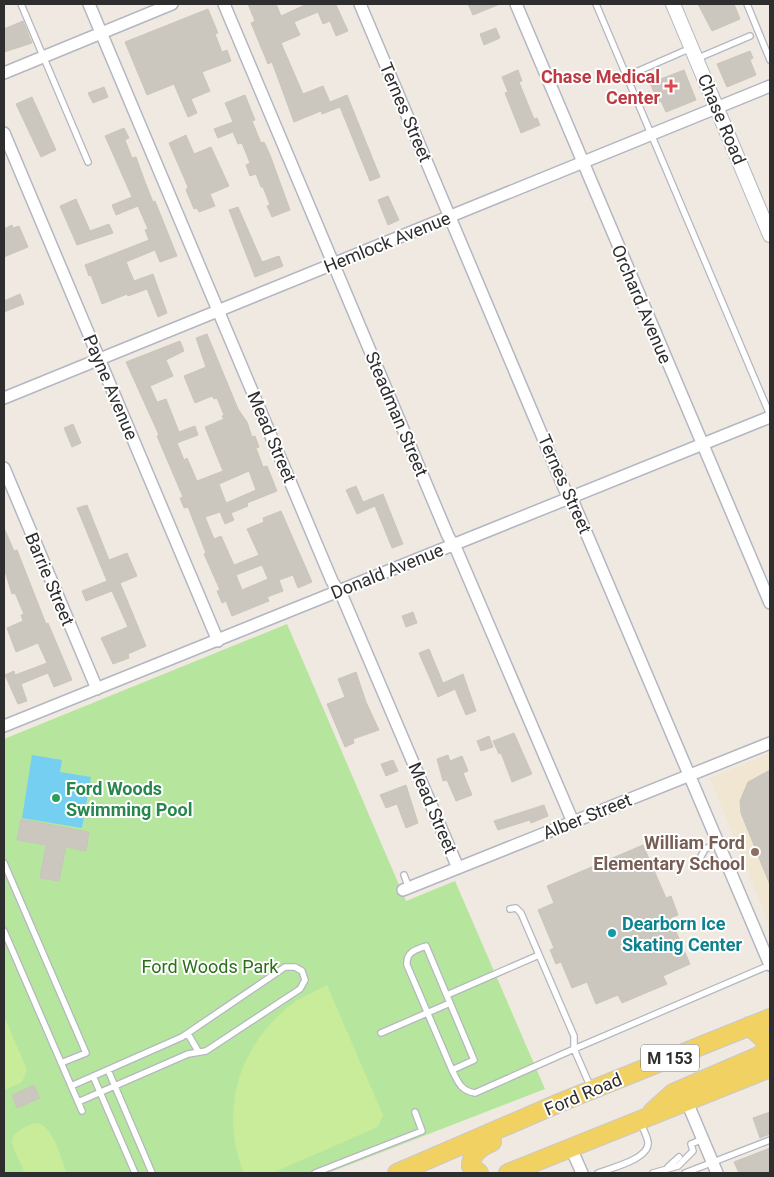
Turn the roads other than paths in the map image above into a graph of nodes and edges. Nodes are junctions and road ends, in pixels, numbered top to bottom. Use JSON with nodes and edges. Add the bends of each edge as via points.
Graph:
{"nodes":[{"id":1,"x":21,"y":4,"type":"edge"},
{"id":2,"x":89,"y":4,"type":"edge"},
{"id":3,"x":172,"y":4,"type":"edge"},
{"id":4,"x":224,"y":4,"type":"edge"},
{"id":5,"x":360,"y":4,"type":"edge"},
{"id":6,"x":516,"y":4,"type":"edge"},
{"id":7,"x":596,"y":4,"type":"edge"},
{"id":8,"x":673,"y":4,"type":"edge"},
{"id":9,"x":747,"y":4,"type":"edge"},
{"id":10,"x":102,"y":33,"type":"junction"},
{"id":11,"x":750,"y":36,"type":"dead end"},
{"id":12,"x":694,"y":53,"type":"junction"},
{"id":13,"x":44,"y":57,"type":"junction"},
{"id":14,"x":770,"y":60,"type":"edge"},
{"id":15,"x":4,"y":73,"type":"edge"},
{"id":16,"x":626,"y":76,"type":"junction"},
{"id":17,"x":770,"y":86,"type":"edge"},
{"id":18,"x":717,"y":108,"type":"junction"},
{"id":19,"x":4,"y":134,"type":"edge"},
{"id":20,"x":651,"y":134,"type":"junction"},
{"id":21,"x":88,"y":162,"type":"dead end"},
{"id":22,"x":582,"y":163,"type":"junction"},
{"id":23,"x":450,"y":216,"type":"junction"},
{"id":24,"x":770,"y":235,"type":"edge"},
{"id":25,"x":333,"y":263,"type":"junction"},
{"id":26,"x":218,"y":310,"type":"junction"},
{"id":27,"x":99,"y":359,"type":"junction"},
{"id":28,"x":4,"y":398,"type":"edge"},
{"id":29,"x":770,"y":416,"type":"edge"},
{"id":30,"x":702,"y":444,"type":"junction"},
{"id":31,"x":4,"y":468,"type":"edge"},
{"id":32,"x":570,"y":498,"type":"junction"},
{"id":33,"x":453,"y":544,"type":"junction"},
{"id":34,"x":338,"y":590,"type":"junction"},
{"id":35,"x":770,"y":603,"type":"edge"},
{"id":36,"x":218,"y":641,"type":"junction"},
{"id":37,"x":97,"y":689,"type":"junction"},
{"id":38,"x":4,"y":726,"type":"edge"},
{"id":39,"x":770,"y":743,"type":"edge"},
{"id":40,"x":690,"y":775,"type":"junction"},
{"id":41,"x":573,"y":822,"type":"junction"},
{"id":42,"x":718,"y":843,"type":"junction"},
{"id":43,"x":699,"y":860,"type":"dead end"},
{"id":44,"x":4,"y":862,"type":"edge"},
{"id":45,"x":458,"y":868,"type":"junction"},
{"id":46,"x":404,"y":876,"type":"dead end"},
{"id":47,"x":406,"y":889,"type":"joint"},
{"id":48,"x":510,"y":909,"type":"dead end"},
{"id":49,"x":4,"y":931,"type":"edge"},
{"id":50,"x":539,"y":955,"type":"junction"},
{"id":51,"x":770,"y":965,"type":"edge"},
{"id":52,"x":447,"y":995,"type":"junction"},
{"id":53,"x":450,"y":1003,"type":"junction"},
{"id":54,"x":428,"y":1013,"type":"junction"},
{"id":55,"x":770,"y":1018,"type":"edge"},
{"id":56,"x":749,"y":1026,"type":"junction"},
{"id":57,"x":381,"y":1033,"type":"dead end"},
{"id":58,"x":188,"y":1034,"type":"junction"},
{"id":59,"x":574,"y":1049,"type":"junction"},
{"id":60,"x":198,"y":1051,"type":"junction"},
{"id":61,"x":61,"y":1063,"type":"junction"},
{"id":62,"x":770,"y":1068,"type":"edge"},
{"id":63,"x":108,"y":1070,"type":"junction"},
{"id":64,"x":452,"y":1070,"type":"junction"},
{"id":65,"x":92,"y":1076,"type":"junction"},
{"id":66,"x":70,"y":1086,"type":"junction"},
{"id":67,"x":115,"y":1086,"type":"junction"},
{"id":68,"x":587,"y":1091,"type":"junction"},
{"id":69,"x":100,"y":1092,"type":"junction"},
{"id":70,"x":78,"y":1102,"type":"junction"},
{"id":71,"x":687,"y":1102,"type":"junction"},
{"id":72,"x":82,"y":1111,"type":"dead end"},
{"id":73,"x":415,"y":1112,"type":"dead end"},
{"id":74,"x":645,"y":1124,"type":"junction"},
{"id":75,"x":703,"y":1139,"type":"junction"},
{"id":76,"x":770,"y":1140,"type":"edge"},
{"id":77,"x":691,"y":1144,"type":"junction"},
{"id":78,"x":571,"y":1148,"type":"junction"},
{"id":79,"x":685,"y":1150,"type":"dead end"},
{"id":80,"x":679,"y":1157,"type":"dead end"},
{"id":81,"x":668,"y":1167,"type":"junction"},
{"id":82,"x":715,"y":1168,"type":"edge"},
{"id":83,"x":134,"y":1173,"type":"edge"},
{"id":84,"x":152,"y":1173,"type":"edge"},
{"id":85,"x":316,"y":1173,"type":"edge"},
{"id":86,"x":397,"y":1173,"type":"edge"},
{"id":87,"x":479,"y":1173,"type":"edge"},
{"id":88,"x":508,"y":1173,"type":"edge"},
{"id":89,"x":582,"y":1173,"type":"edge"},
{"id":90,"x":598,"y":1173,"type":"edge"},
{"id":91,"x":653,"y":1173,"type":"edge"},
{"id":92,"x":685,"y":1173,"type":"edge"}],
"edges":[{"from":1,"to":13,"type":"lane"},
{"from":2,"to":10,"type":"street","name":"Mead Street"},
{"from":3,"to":10,"type":"street"},
{"from":4,"to":25,"type":"street","name":"Steadman Street"},
{"from":5,"to":23,"type":"street","name":"Ternes Street"},
{"from":6,"to":22,"type":"street","name":"Orchard Avenue"},
{"from":7,"to":16,"type":"lane"},
{"from":8,"to":12,"type":"street","name":"Chase Road"},
{"from":9,"to":14,"type":"lane"},
{"from":10,"to":13,"type":"street"},
{"from":10,"to":26,"type":"street","name":"Mead Street"},
{"from":11,"to":12,"type":"lane"},
{"from":12,"to":16,"type":"lane"},
{"from":12,"to":18,"type":"street","name":"Chase Road"},
{"from":13,"to":15,"type":"street"},
{"from":13,"to":21,"type":"lane"},
{"from":16,"to":20,"type":"lane"},
{"from":17,"to":18,"type":"street","name":"Hemlock Avenue"},
{"from":18,"to":20,"type":"street","name":"Hemlock Avenue"},
{"from":18,"to":24,"type":"street","name":"Chase Road"},
{"from":19,"to":27,"type":"street","name":"Payne Avenue"},
{"from":20,"to":22,"type":"street","name":"Hemlock Avenue"},
{"from":20,"to":29,"type":"lane"},
{"from":22,"to":23,"type":"street","name":"Hemlock Avenue"},
{"from":22,"to":30,"type":"street","name":"Orchard Avenue"},
{"from":23,"to":25,"type":"street","name":"Hemlock Avenue"},
{"from":23,"to":32,"type":"street","name":"Ternes Street"},
{"from":25,"to":26,"type":"street","name":"Hemlock Avenue"},
{"from":25,"to":33,"type":"street","name":"Steadman Street"},
{"from":26,"to":27,"type":"street","name":"Hemlock Avenue"},
{"from":26,"to":34,"type":"street","name":"Mead Street"},
{"from":27,"to":28,"type":"street","name":"Hemlock Avenue"},
{"from":27,"to":36,"type":"street","name":"Payne Avenue"},
{"from":29,"to":30,"type":"street","name":"Donald Avenue"},
{"from":30,"to":32,"type":"street","name":"Donald Avenue"},
{"from":30,"to":35,"type":"street","name":"Orchard Avenue"},
{"from":31,"to":37,"type":"street","name":"Barrie Street"},
{"from":32,"to":33,"type":"street","name":"Donald Avenue"},
{"from":32,"to":40,"type":"street","name":"Ternes Street"},
{"from":33,"to":34,"type":"street","name":"Donald Avenue"},
{"from":33,"to":41,"type":"street","name":"Steadman Street"},
{"from":34,"to":36,"type":"street","name":"Donald Avenue"},
{"from":34,"to":45,"type":"street","name":"Mead Street"},
{"from":36,"to":37,"type":"street","name":"Donald Avenue"},
{"from":37,"to":38,"type":"street","name":"Donald Avenue"},
{"from":39,"to":40,"type":"street","name":"Alber Street"},
{"from":40,"to":41,"type":"street","name":"Alber Street"},
{"from":40,"to":42,"type":"street","name":"Ternes Street"},
{"from":41,"to":45,"type":"street","name":"Alber Street"},
{"from":42,"to":43,"type":"lane","via":[[705,849]]},
{"from":42,"to":51,"type":"street","name":"Ternes Street"},
{"from":44,"to":61,"type":"lane","via":[[86,1053]]},
{"from":45,"to":47,"type":"street","name":"Alber Street"},
{"from":46,"to":47,"type":"lane"},
{"from":48,"to":50,"type":"lane","via":[[516,908],[521,913]]},
{"from":49,"to":61,"type":"lane"},
{"from":50,"to":52,"type":"lane"},
{"from":50,"to":59,"type":"lane","via":[[574,1036]]},
{"from":51,"to":59,"type":"lane"},
{"from":52,"to":53,"type":"lane"},
{"from":52,"to":54,"type":"lane","via":[[426,946],[410,953],[407,965]]},
{"from":53,"to":54,"type":"lane"},
{"from":53,"to":64,"type":"lane","via":[[474,1060]]},
{"from":54,"to":57,"type":"lane"},
{"from":54,"to":64,"type":"lane"},
{"from":55,"to":56,"type":"main road","name":"Ford Road","number":"M 153"},
{"from":56,"to":68,"type":"main road","name":"Ford Road","number":"M 153"},
{"from":56,"to":74,"type":"main road","via":[[766,1041],[767,1047],[761,1055],[673,1093]]},
{"from":58,"to":60,"type":"lane"},
{"from":58,"to":60,"type":"lane","via":[[285,967],[294,966],[302,971],[305,980],[300,989],[206,1051]]},
{"from":58,"to":63,"type":"lane"},
{"from":59,"to":64,"type":"lane","via":[[475,1093],[466,1092]]},
{"from":59,"to":68,"type":"lane"},
{"from":60,"to":67,"type":"lane"},
{"from":61,"to":66,"type":"lane"},
{"from":62,"to":71,"type":"main road","number":"M 153"},
{"from":63,"to":65,"type":"lane"},
{"from":63,"to":67,"type":"lane"},
{"from":65,"to":66,"type":"lane"},
{"from":65,"to":69,"type":"lane"},
{"from":66,"to":70,"type":"lane"},
{"from":67,"to":69,"type":"lane"},
{"from":67,"to":84,"type":"lane"},
{"from":68,"to":86,"type":"main road","name":"Ford Road","number":"M 153"},
{"from":68,"to":87,"type":"main road","via":[[556,1112],[475,1153],[471,1166]]},
{"from":69,"to":70,"type":"lane"},
{"from":69,"to":83,"type":"lane"},
{"from":70,"to":72,"type":"lane"},
{"from":71,"to":74,"type":"main road","number":"M 153"},
{"from":71,"to":75,"type":"street"},
{"from":73,"to":85,"type":"lane","via":[[422,1131]]},
{"from":74,"to":78,"type":"main road","number":"M 153"},
{"from":74,"to":90,"type":"lane","via":[[648,1142],[640,1157]]},
{"from":75,"to":77,"type":"lane"},
{"from":75,"to":82,"type":"street"},
{"from":76,"to":82,"type":"lane"},
{"from":77,"to":79,"type":"lane"},
{"from":77,"to":81,"type":"lane","via":[[693,1151],[682,1164]]},
{"from":78,"to":88,"type":"main road","number":"M 153"},
{"from":78,"to":89,"type":"street"},
{"from":80,"to":81,"type":"lane"},
{"from":81,"to":91,"type":"lane"},
{"from":82,"to":92,"type":"lane"}]}
